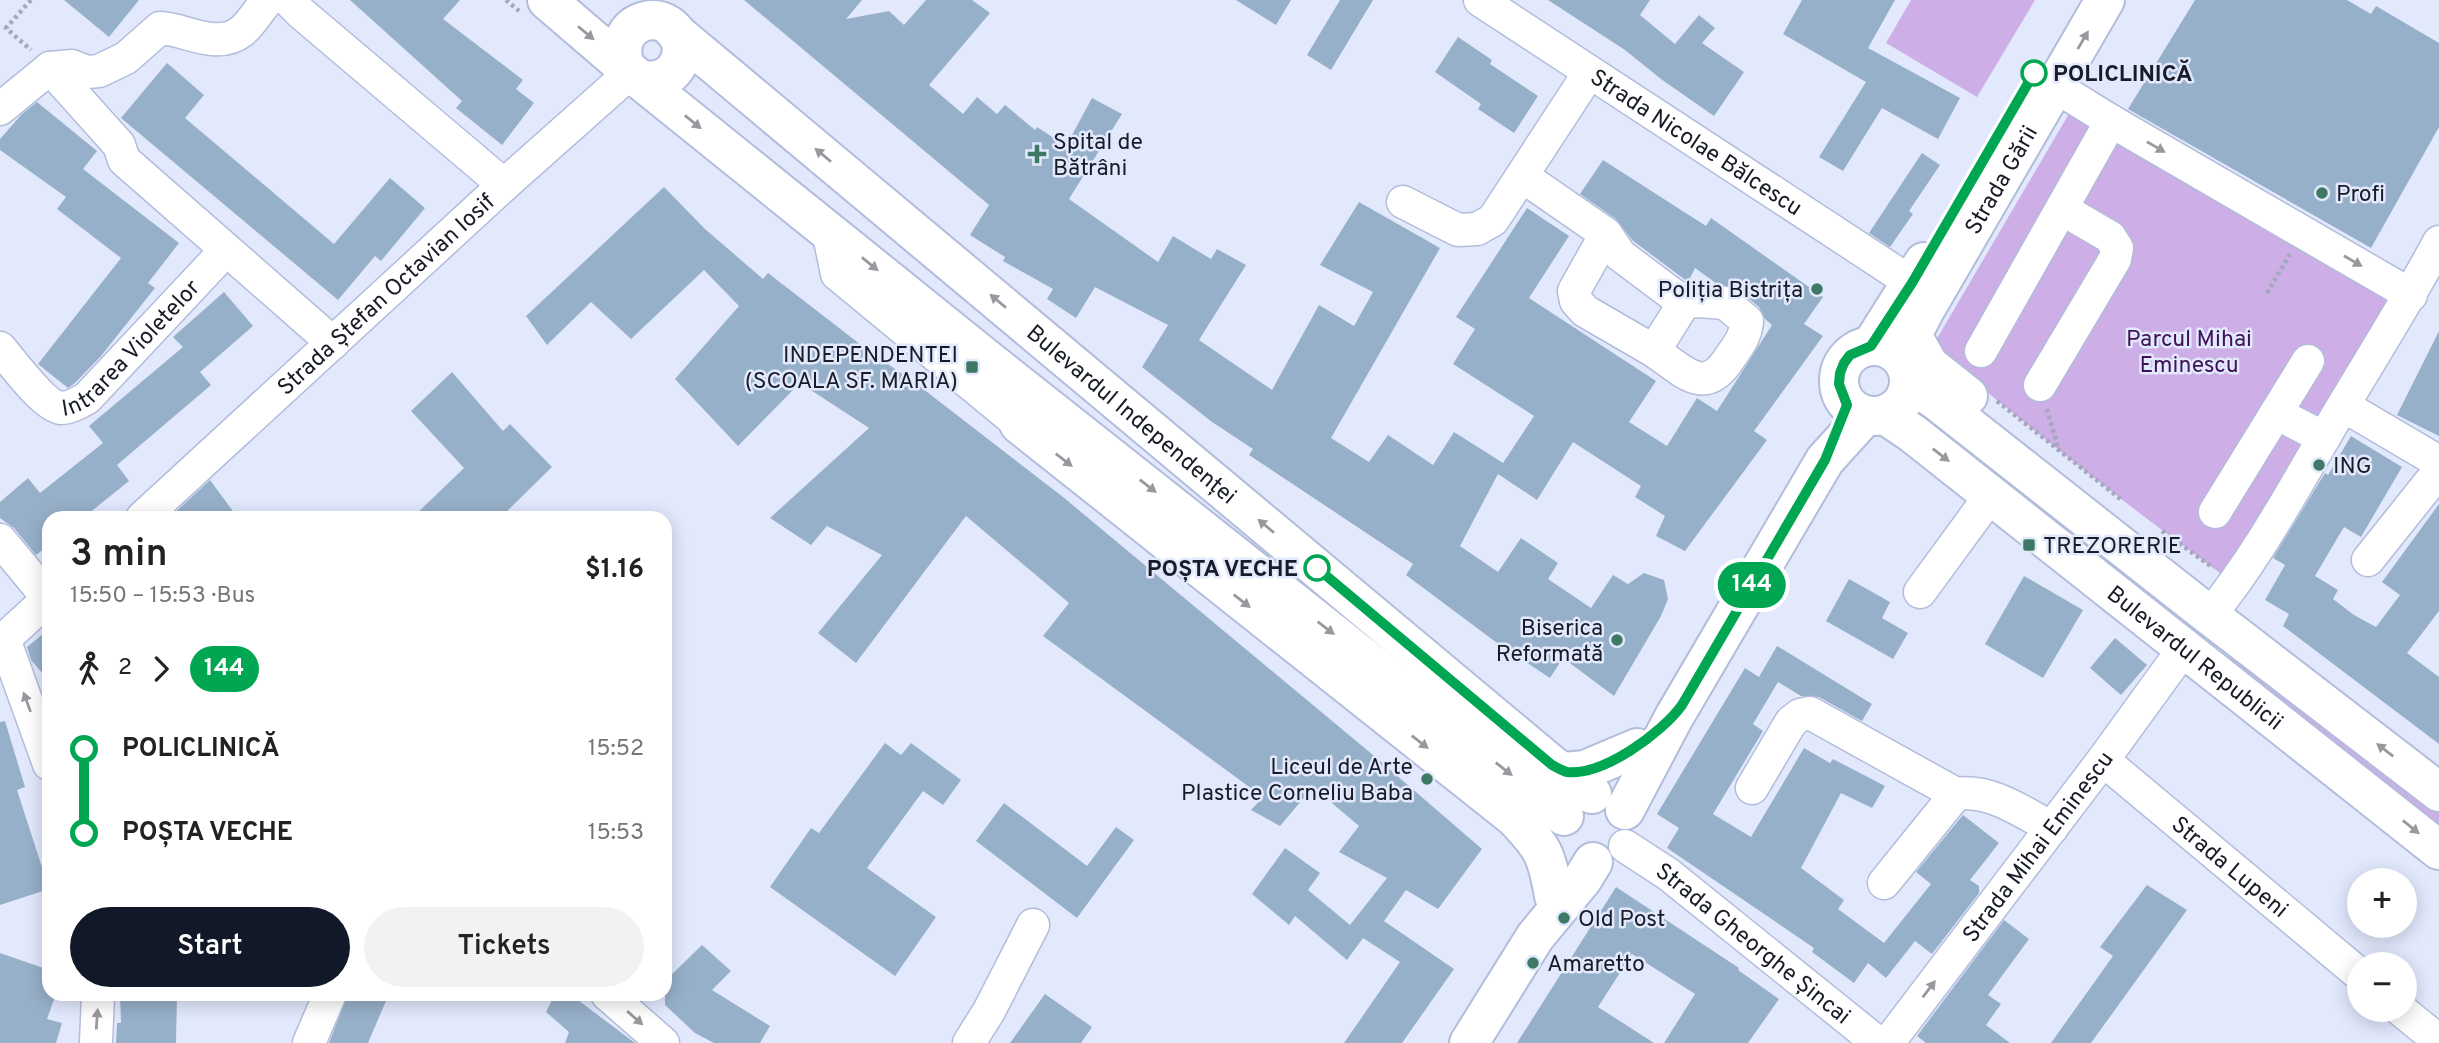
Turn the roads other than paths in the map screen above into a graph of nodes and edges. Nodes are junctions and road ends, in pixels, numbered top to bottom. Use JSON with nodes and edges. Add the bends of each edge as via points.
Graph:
{"nodes":[{"id":1,"x":268,"y":0,"type":"edge"},
{"id":2,"x":288,"y":0,"type":"edge"},
{"id":3,"x":547,"y":0,"type":"edge"},
{"id":4,"x":637,"y":0,"type":"edge"},
{"id":5,"x":1480,"y":0,"type":"edge"},
{"id":6,"x":2076,"y":0,"type":"edge"},
{"id":7,"x":2105,"y":0,"type":"edge"},
{"id":8,"x":670,"y":28,"type":"junction"},
{"id":9,"x":50,"y":68,"type":"junction"},
{"id":10,"x":631,"y":72,"type":"junction"},
{"id":11,"x":1590,"y":73,"type":"junction"},
{"id":12,"x":2056,"y":87,"type":"junction"},
{"id":13,"x":0,"y":110,"type":"edge"},
{"id":14,"x":2111,"y":121,"type":"junction"},
{"id":15,"x":1522,"y":176,"type":"junction"},
{"id":16,"x":504,"y":185,"type":"junction"},
{"id":17,"x":1403,"y":202,"type":"dead end"},
{"id":18,"x":2062,"y":209,"type":"junction"},
{"id":19,"x":828,"y":230,"type":"junction"},
{"id":20,"x":1606,"y":234,"type":"junction"},
{"id":21,"x":226,"y":250,"type":"junction"},
{"id":22,"x":2436,"y":256,"type":"edge"},
{"id":23,"x":1912,"y":283,"type":"junction"},
{"id":24,"x":2411,"y":295,"type":"junction"},
{"id":25,"x":1684,"y":303,"type":"junction"},
{"id":26,"x":332,"y":343,"type":"junction"},
{"id":27,"x":0,"y":348,"type":"edge"},
{"id":28,"x":1654,"y":351,"type":"junction"},
{"id":29,"x":1981,"y":351,"type":"dead end"},
{"id":30,"x":1899,"y":356,"type":"junction"},
{"id":31,"x":2308,"y":361,"type":"dead end"},
{"id":32,"x":998,"y":368,"type":"junction"},
{"id":33,"x":2040,"y":385,"type":"road end"},
{"id":34,"x":2344,"y":406,"type":"junction"},
{"id":35,"x":1866,"y":412,"type":"junction"},
{"id":36,"x":2276,"y":413,"type":"junction"},
{"id":37,"x":1019,"y":424,"type":"junction"},
{"id":38,"x":2324,"y":438,"type":"junction"},
{"id":39,"x":2439,"y":462,"type":"edge"},
{"id":40,"x":2439,"y":471,"type":"edge"},
{"id":41,"x":1991,"y":495,"type":"junction"},
{"id":42,"x":158,"y":511,"type":"edge"},
{"id":43,"x":2215,"y":512,"type":"dead end"},
{"id":44,"x":0,"y":540,"type":"edge"},
{"id":45,"x":2368,"y":560,"type":"dead end"},
{"id":46,"x":42,"y":591,"type":"edge"},
{"id":47,"x":1920,"y":592,"type":"dead end"},
{"id":48,"x":42,"y":605,"type":"edge"},
{"id":49,"x":2210,"y":615,"type":"junction"},
{"id":50,"x":2,"y":641,"type":"edge"},
{"id":51,"x":2185,"y":648,"type":"junction"},
{"id":52,"x":1674,"y":717,"type":"junction"},
{"id":53,"x":42,"y":746,"type":"edge"},
{"id":54,"x":2103,"y":760,"type":"junction"},
{"id":55,"x":1752,"y":788,"type":"dead end"},
{"id":56,"x":2439,"y":792,"type":"edge"},
{"id":57,"x":1956,"y":794,"type":"junction"},
{"id":58,"x":1591,"y":818,"type":"junction"},
{"id":59,"x":2052,"y":828,"type":"junction"},
{"id":60,"x":2439,"y":850,"type":"edge"},
{"id":61,"x":1884,"y":883,"type":"dead end"},
{"id":62,"x":1550,"y":909,"type":"junction"},
{"id":63,"x":1033,"y":925,"type":"dead end"},
{"id":64,"x":2347,"y":964,"type":"edge"},
{"id":65,"x":98,"y":1001,"type":"edge"},
{"id":66,"x":327,"y":1001,"type":"edge"},
{"id":67,"x":615,"y":1001,"type":"edge"},
{"id":68,"x":2416,"y":1022,"type":"edge"},
{"id":69,"x":2439,"y":1041,"type":"edge"},
{"id":70,"x":96,"y":1043,"type":"edge"},
{"id":71,"x":309,"y":1043,"type":"edge"},
{"id":72,"x":663,"y":1043,"type":"edge"},
{"id":73,"x":970,"y":1043,"type":"edge"},
{"id":74,"x":1469,"y":1043,"type":"edge"},
{"id":75,"x":1878,"y":1043,"type":"edge"},
{"id":76,"x":1888,"y":1043,"type":"edge"}],
"edges":[{"from":1,"to":9,"type":"street","via":[[242,31],[230,36],[197,38],[160,28],[126,58],[99,71]]},
{"from":2,"to":16,"type":"street"},
{"from":3,"to":10,"type":"main road","name":"Bulevardul Independenței","one_way":true},
{"from":4,"to":8,"type":"main road","name":"Bulevardul Independenței"},
{"from":5,"to":11,"type":"street","name":"Strada Nicolae Bălcescu"},
{"from":6,"to":23,"type":"main road","name":"Strada Gării"},
{"from":12,"to":7,"type":"main road","name":"Strada Gării","one_way":true},
{"from":8,"to":10,"type":"main road","via":[[656,20],[644,21],[626,33],[621,55]]},
{"from":58,"to":8,"type":"main road","name":"Bulevardul Independenței","one_way":true,"via":[[1552,765]]},
{"from":9,"to":13,"type":"street"},
{"from":9,"to":21,"type":"street","via":[[119,145],[124,160]]},
{"from":10,"to":16,"type":"street","name":"Strada Ștefan Octavian Iosif"},
{"from":10,"to":19,"type":"main road","name":"Bulevardul Independenței","one_way":true},
{"from":11,"to":15,"type":"street"},
{"from":11,"to":23,"type":"street","name":"Strada Nicolae Bălcescu"},
{"from":12,"to":14,"type":"street"},
{"from":12,"to":30,"type":"main road","name":"Strada Gării"},
{"from":14,"to":18,"type":"street"},
{"from":14,"to":24,"type":"street","one_way":true},
{"from":15,"to":17,"type":"street","via":[[1493,220],[1477,229],[1458,230]]},
{"from":15,"to":20,"type":"street"},
{"from":16,"to":26,"type":"street","name":"Strada Ștefan Octavian Iosif"},
{"from":18,"to":29,"type":"street"},
{"from":18,"to":33,"type":"street","via":[[2110,237],[2117,248],[2115,259]]},
{"from":19,"to":32,"type":"main road","name":"Bulevardul Independenței","one_way":true},
{"from":19,"to":37,"type":"street","via":[[837,274]]},
{"from":20,"to":25,"type":"street","via":[[1620,256]]},
{"from":20,"to":28,"type":"street","via":[[1574,291],[1576,301],[1585,311]]},
{"from":21,"to":26,"type":"street"},
{"from":21,"to":27,"type":"street","name":"Intrarea Violetelor","via":[[87,398],[76,404],[61,408],[49,403]]},
{"from":22,"to":24,"type":"street"},
{"from":23,"to":30,"type":"main road","name":"Strada Gării"},
{"from":24,"to":34,"type":"street"},
{"from":25,"to":28,"type":"street"},
{"from":25,"to":28,"type":"street","via":[[1725,303],[1747,321],[1746,332],[1721,373],[1696,379]]},
{"from":26,"to":42,"type":"street","name":"Strada Ștefan Octavian Iosif"},
{"from":30,"to":35,"type":"main road","via":[[1903,403],[1895,411]]},
{"from":30,"to":35,"type":"main road","via":[[1850,355],[1839,384]]},
{"from":30,"to":49,"type":"main road","via":[[1929,365],[2156,544],[2192,576]]},
{"from":31,"to":36,"type":"street"},
{"from":32,"to":37,"type":"main road"},
{"from":32,"to":58,"type":"main road","name":"Bulevardul Independenței","one_way":true},
{"from":34,"to":38,"type":"street"},
{"from":34,"to":39,"type":"street"},
{"from":35,"to":41,"type":"main road","name":"Bulevardul Republicii","one_way":true,"via":[[1912,433]]},
{"from":35,"to":52,"type":"main road","via":[[1825,460]]},
{"from":36,"to":38,"type":"street"},
{"from":36,"to":43,"type":"street"},
{"from":37,"to":62,"type":"main road","one_way":true,"via":[[1514,817],[1538,843],[1549,866]]},
{"from":38,"to":49,"type":"street","via":[[2235,584]]},
{"from":40,"to":45,"type":"street"},
{"from":41,"to":47,"type":"street"},
{"from":41,"to":51,"type":"main road","name":"Bulevardul Republicii"},
{"from":44,"to":46,"type":"street"},
{"from":48,"to":50,"type":"street"},
{"from":56,"to":49,"type":"main road","name":"Bulevardul Republicii","one_way":true},
{"from":53,"to":50,"type":"street","one_way":true},
{"from":51,"to":54,"type":"street","name":"Strada Mihai Eminescu"},
{"from":51,"to":60,"type":"main road","name":"Bulevardul Republicii","one_way":true},
{"from":52,"to":58,"type":"main road"},
{"from":52,"to":58,"type":"main road","via":[[1637,748],[1585,771]]},
{"from":54,"to":59,"type":"street","name":"Strada Mihai Eminescu"},
{"from":54,"to":64,"type":"street","name":"Strada Lupeni"},
{"from":55,"to":57,"type":"street","via":[[1791,722],[1810,713]]},
{"from":57,"to":59,"type":"street","via":[[1980,793]]},
{"from":57,"to":61,"type":"street"},
{"from":58,"to":62,"type":"main road"},
{"from":58,"to":75,"type":"street","name":"Strada Gheorghe Șincai","via":[[1668,873]]},
{"from":76,"to":59,"type":"street","name":"Strada Mihai Eminescu","one_way":true},
{"from":62,"to":74,"type":"main road"},
{"from":63,"to":73,"type":"street"},
{"from":70,"to":65,"type":"street","one_way":true},
{"from":66,"to":71,"type":"street"},
{"from":67,"to":72,"type":"street","one_way":true},
{"from":68,"to":69,"type":"street"}]}
